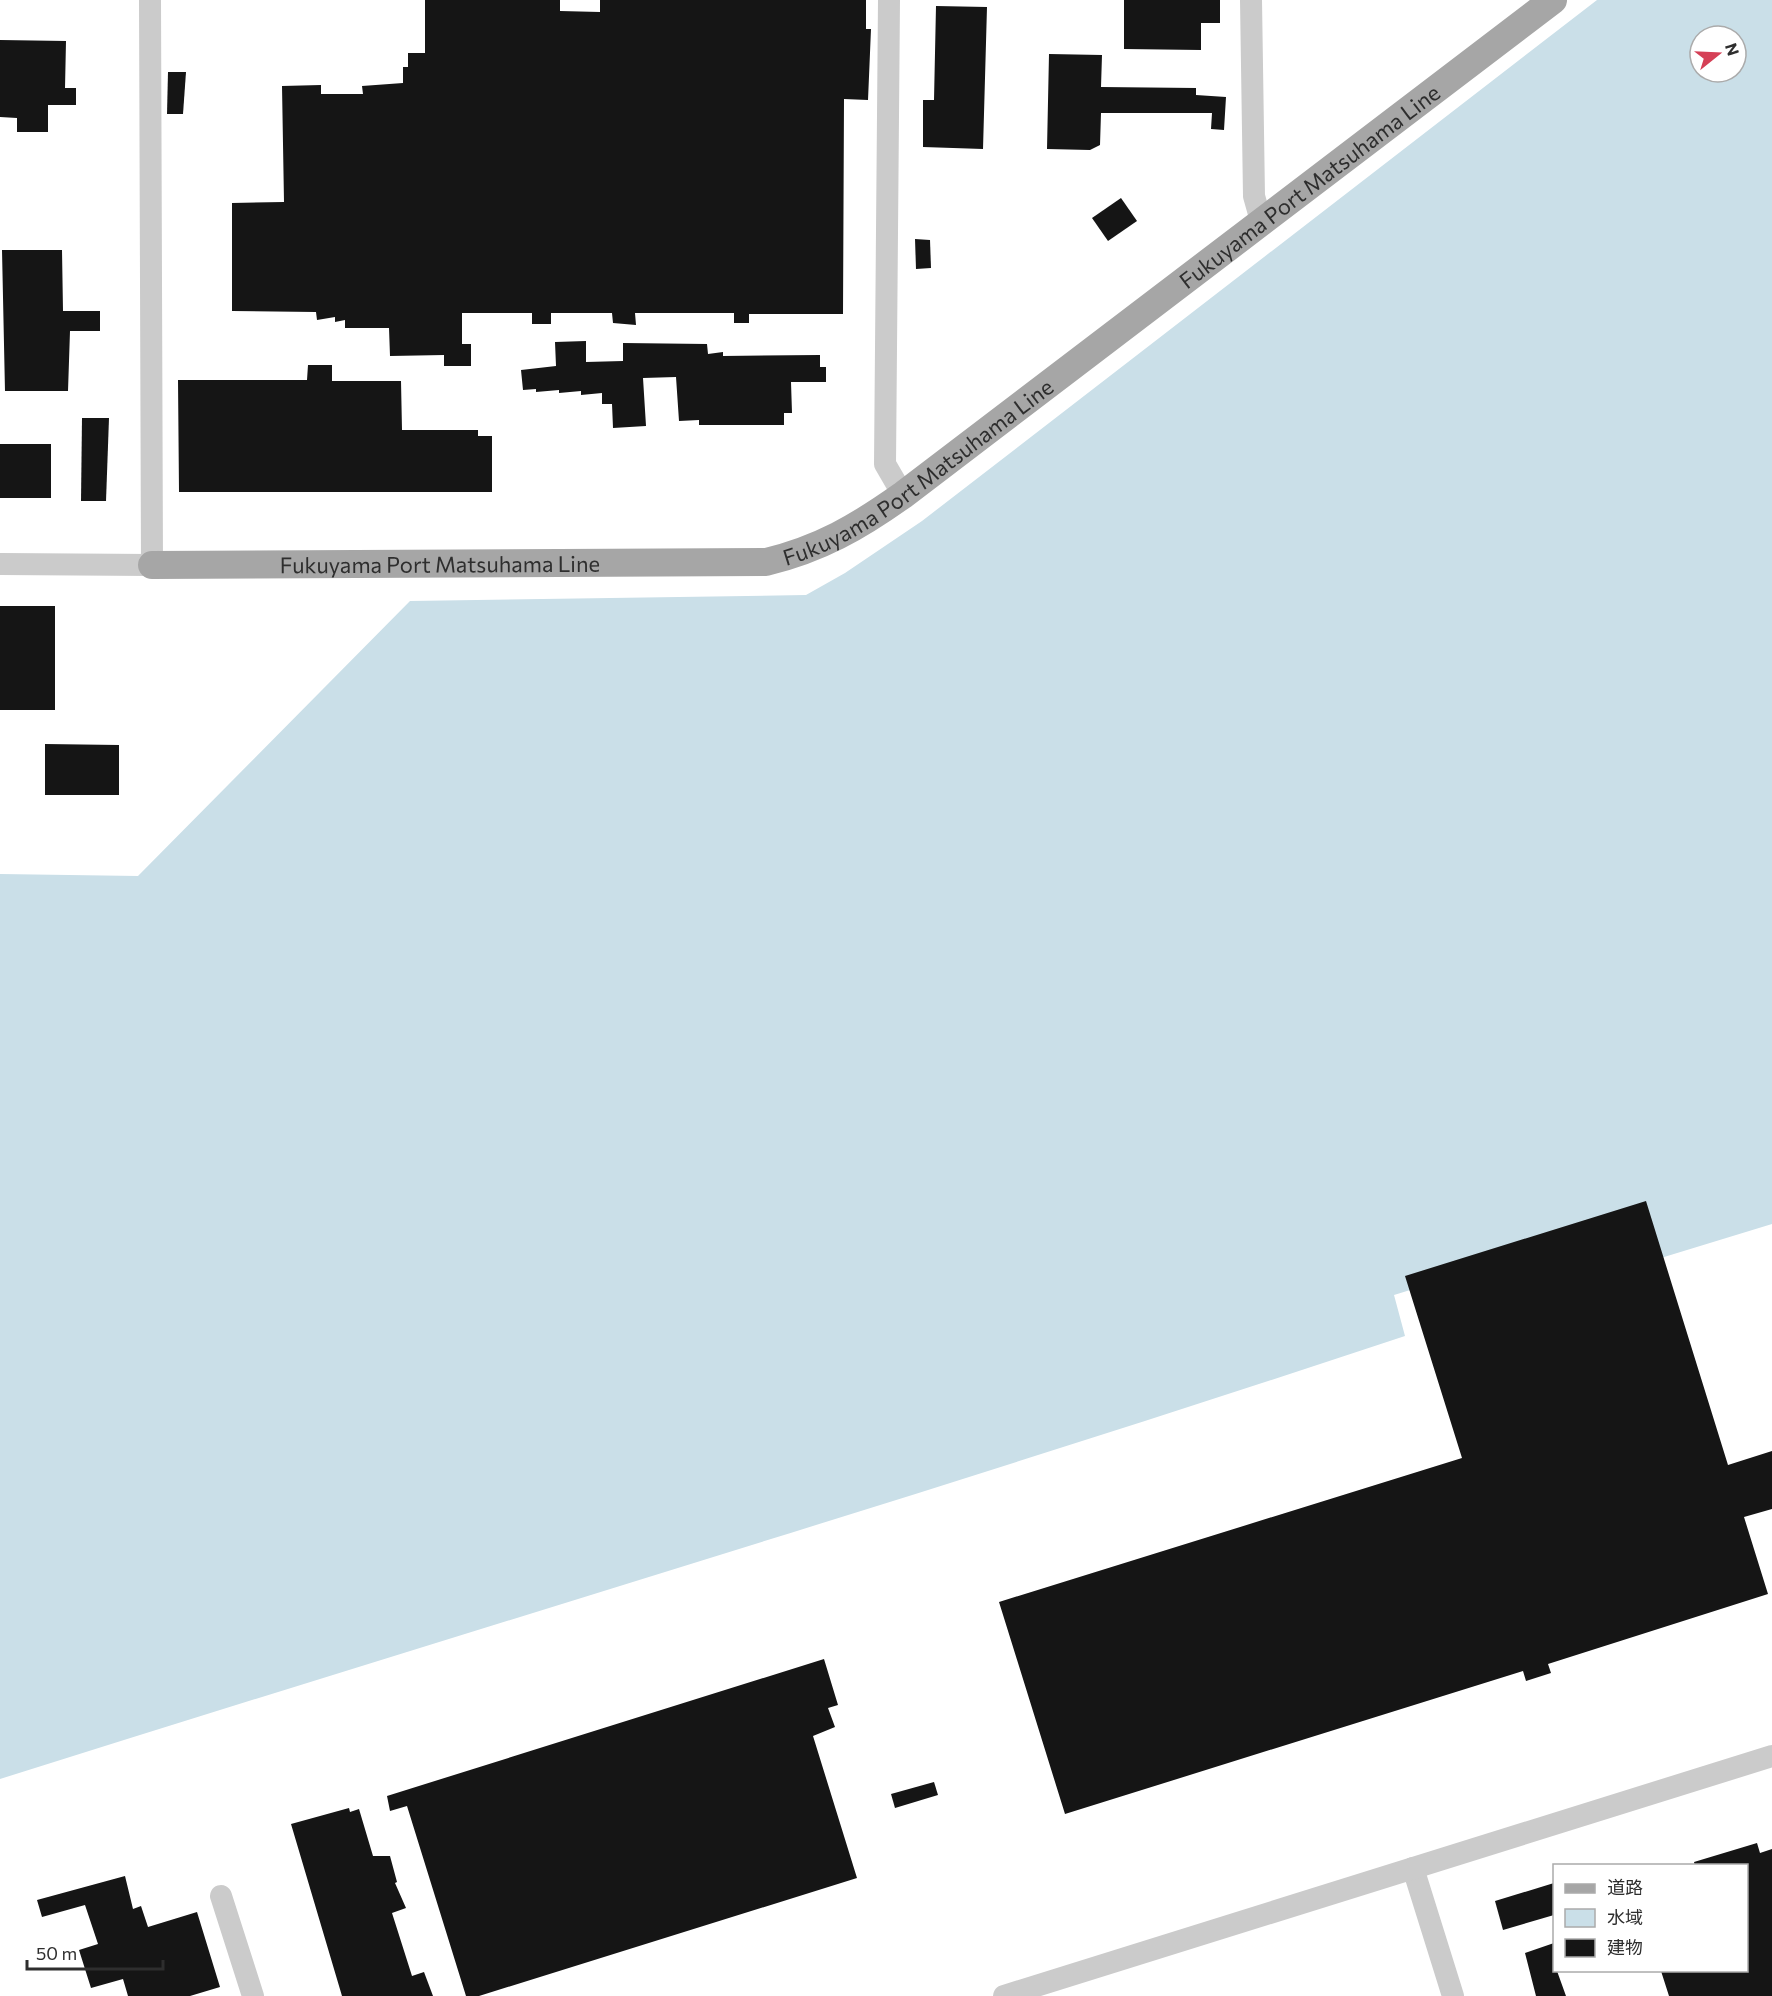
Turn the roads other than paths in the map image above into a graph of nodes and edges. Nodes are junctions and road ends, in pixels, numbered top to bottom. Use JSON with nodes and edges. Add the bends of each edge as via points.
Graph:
{"nodes":[{"id":1,"x":150,"y":0,"type":"edge"},
{"id":2,"x":889,"y":0,"type":"edge"},
{"id":3,"x":1251,"y":0,"type":"edge"},
{"id":4,"x":1553,"y":0,"type":"edge"},
{"id":5,"x":1261,"y":221,"type":"junction"},
{"id":6,"x":903,"y":495,"type":"junction"},
{"id":7,"x":0,"y":564,"type":"edge"},
{"id":8,"x":152,"y":564,"type":"junction"},
{"id":9,"x":1772,"y":1756,"type":"edge"},
{"id":10,"x":1413,"y":1868,"type":"junction"},
{"id":11,"x":222,"y":1896,"type":"dead end"},
{"id":12,"x":253,"y":1996,"type":"edge"},
{"id":13,"x":1004,"y":1996,"type":"edge"},
{"id":14,"x":1453,"y":1996,"type":"edge"}],
"edges":[{"from":1,"to":8,"type":"street"},
{"from":2,"to":6,"type":"street","via":[[885,464]]},
{"from":3,"to":5,"type":"street","via":[[1254,196]]},
{"from":4,"to":5,"type":"main road","name":"Fukuyama Port Matsuhama Line"},
{"from":5,"to":6,"type":"main road","name":"Fukuyama Port Matsuhama Line"},
{"from":6,"to":8,"type":"main road","name":"Fukuyama Port Matsuhama Line","via":[[851,531],[804,553],[766,562]]},
{"from":7,"to":8,"type":"street"},
{"from":9,"to":10,"type":"street"},
{"from":10,"to":13,"type":"street"},
{"from":10,"to":14,"type":"street"},
{"from":11,"to":12,"type":"street"}]}
